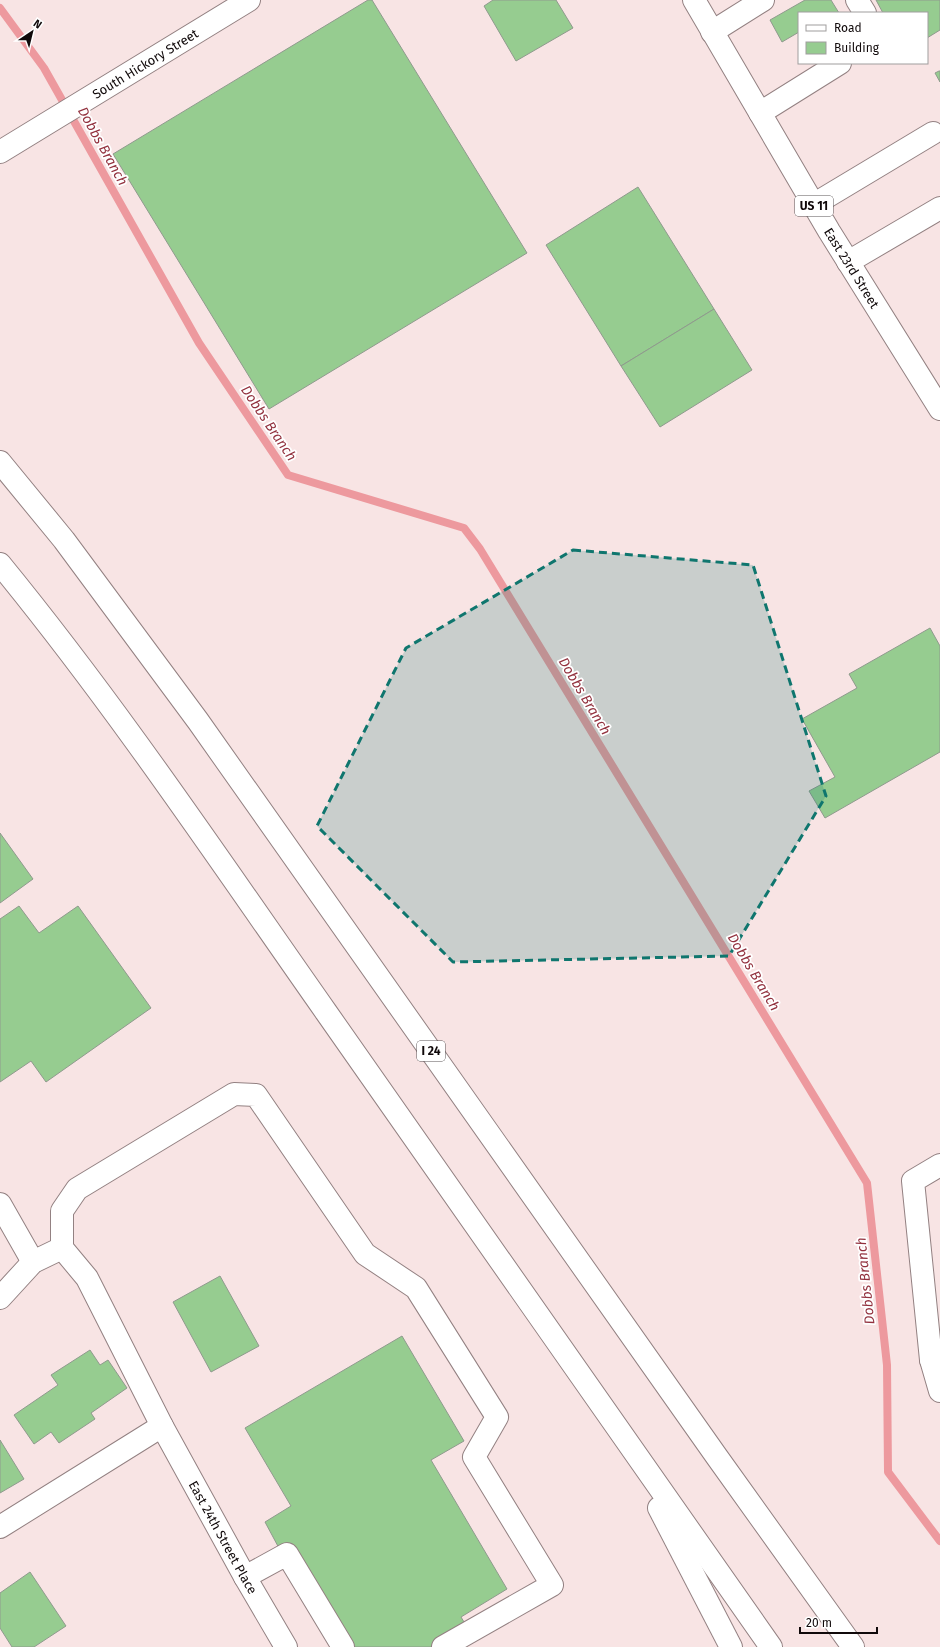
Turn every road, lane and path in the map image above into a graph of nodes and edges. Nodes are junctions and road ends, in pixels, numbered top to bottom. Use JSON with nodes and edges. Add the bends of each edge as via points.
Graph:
{"nodes":[{"id":1,"x":249,"y":0,"type":"edge"},
{"id":2,"x":694,"y":0,"type":"edge"},
{"id":3,"x":763,"y":0,"type":"edge"},
{"id":4,"x":857,"y":0,"type":"edge"},
{"id":5,"x":864,"y":12,"type":"edge"},
{"id":6,"x":712,"y":32,"type":"junction"},
{"id":7,"x":838,"y":64,"type":"edge"},
{"id":8,"x":760,"y":113,"type":"junction"},
{"id":9,"x":933,"y":133,"type":"dead end"},
{"id":10,"x":0,"y":152,"type":"edge"},
{"id":11,"x":813,"y":205,"type":"junction"},
{"id":12,"x":940,"y":208,"type":"edge"},
{"id":13,"x":848,"y":262,"type":"junction"},
{"id":14,"x":940,"y":410,"type":"edge"},
{"id":15,"x":0,"y":462,"type":"edge"},
{"id":16,"x":0,"y":564,"type":"edge"},
{"id":17,"x":940,"y":1165,"type":"edge"},
{"id":18,"x":0,"y":1204,"type":"edge"},
{"id":19,"x":62,"y":1248,"type":"junction"},
{"id":20,"x":34,"y":1262,"type":"junction"},
{"id":21,"x":0,"y":1298,"type":"edge"},
{"id":22,"x":935,"y":1357,"type":"edge"},
{"id":23,"x":940,"y":1391,"type":"edge"},
{"id":24,"x":162,"y":1426,"type":"junction"},
{"id":25,"x":619,"y":1433,"type":"junction"},
{"id":26,"x":0,"y":1527,"type":"edge"},
{"id":27,"x":245,"y":1577,"type":"junction"},
{"id":28,"x":286,"y":1647,"type":"edge"},
{"id":29,"x":343,"y":1647,"type":"edge"},
{"id":30,"x":443,"y":1647,"type":"edge"},
{"id":31,"x":731,"y":1647,"type":"edge"},
{"id":32,"x":771,"y":1647,"type":"edge"},
{"id":33,"x":853,"y":1647,"type":"edge"}],
"edges":[{"from":1,"to":10,"type":"main road","name":"South Hickory Street"},
{"from":2,"to":6,"type":"main road","name":"East 23rd Street","number":"US 11"},
{"from":3,"to":6,"type":"main road"},
{"from":4,"to":5,"type":"main road"},
{"from":6,"to":8,"type":"main road","name":"East 23rd Street","number":"US 11"},
{"from":7,"to":8,"type":"main road"},
{"from":8,"to":11,"type":"main road","name":"East 23rd Street","number":"US 11"},
{"from":9,"to":11,"type":"main road"},
{"from":11,"to":13,"type":"main road","name":"East 23rd Street","number":"US 11"},
{"from":12,"to":13,"type":"main road"},
{"from":13,"to":14,"type":"main road","name":"East 23rd Street","number":"US 11"},
{"from":15,"to":33,"type":"main road","number":"I 24","via":[[64,540],[198,721]]},
{"from":16,"to":25,"type":"main road","via":[[157,771]]},
{"from":17,"to":22,"type":"main road","via":[[913,1181]]},
{"from":18,"to":20,"type":"main road"},
{"from":19,"to":20,"type":"main road"},
{"from":19,"to":24,"type":"main road","name":"East 24th Street Place","via":[[87,1278]]},
{"from":19,"to":30,"type":"main road","via":[[62,1211],[77,1189],[234,1094],[256,1095],[365,1254],[416,1288],[497,1416],[474,1457],[552,1585]]},
{"from":20,"to":21,"type":"main road"},
{"from":22,"to":23,"type":"main road"},
{"from":24,"to":26,"type":"main road"},
{"from":24,"to":27,"type":"main road","name":"East 24th Street Place"},
{"from":25,"to":31,"type":"main road"},
{"from":25,"to":32,"type":"main road"},
{"from":27,"to":28,"type":"main road","name":"East 24th Street Place"},
{"from":27,"to":29,"type":"main road","via":[[287,1554]]}]}
